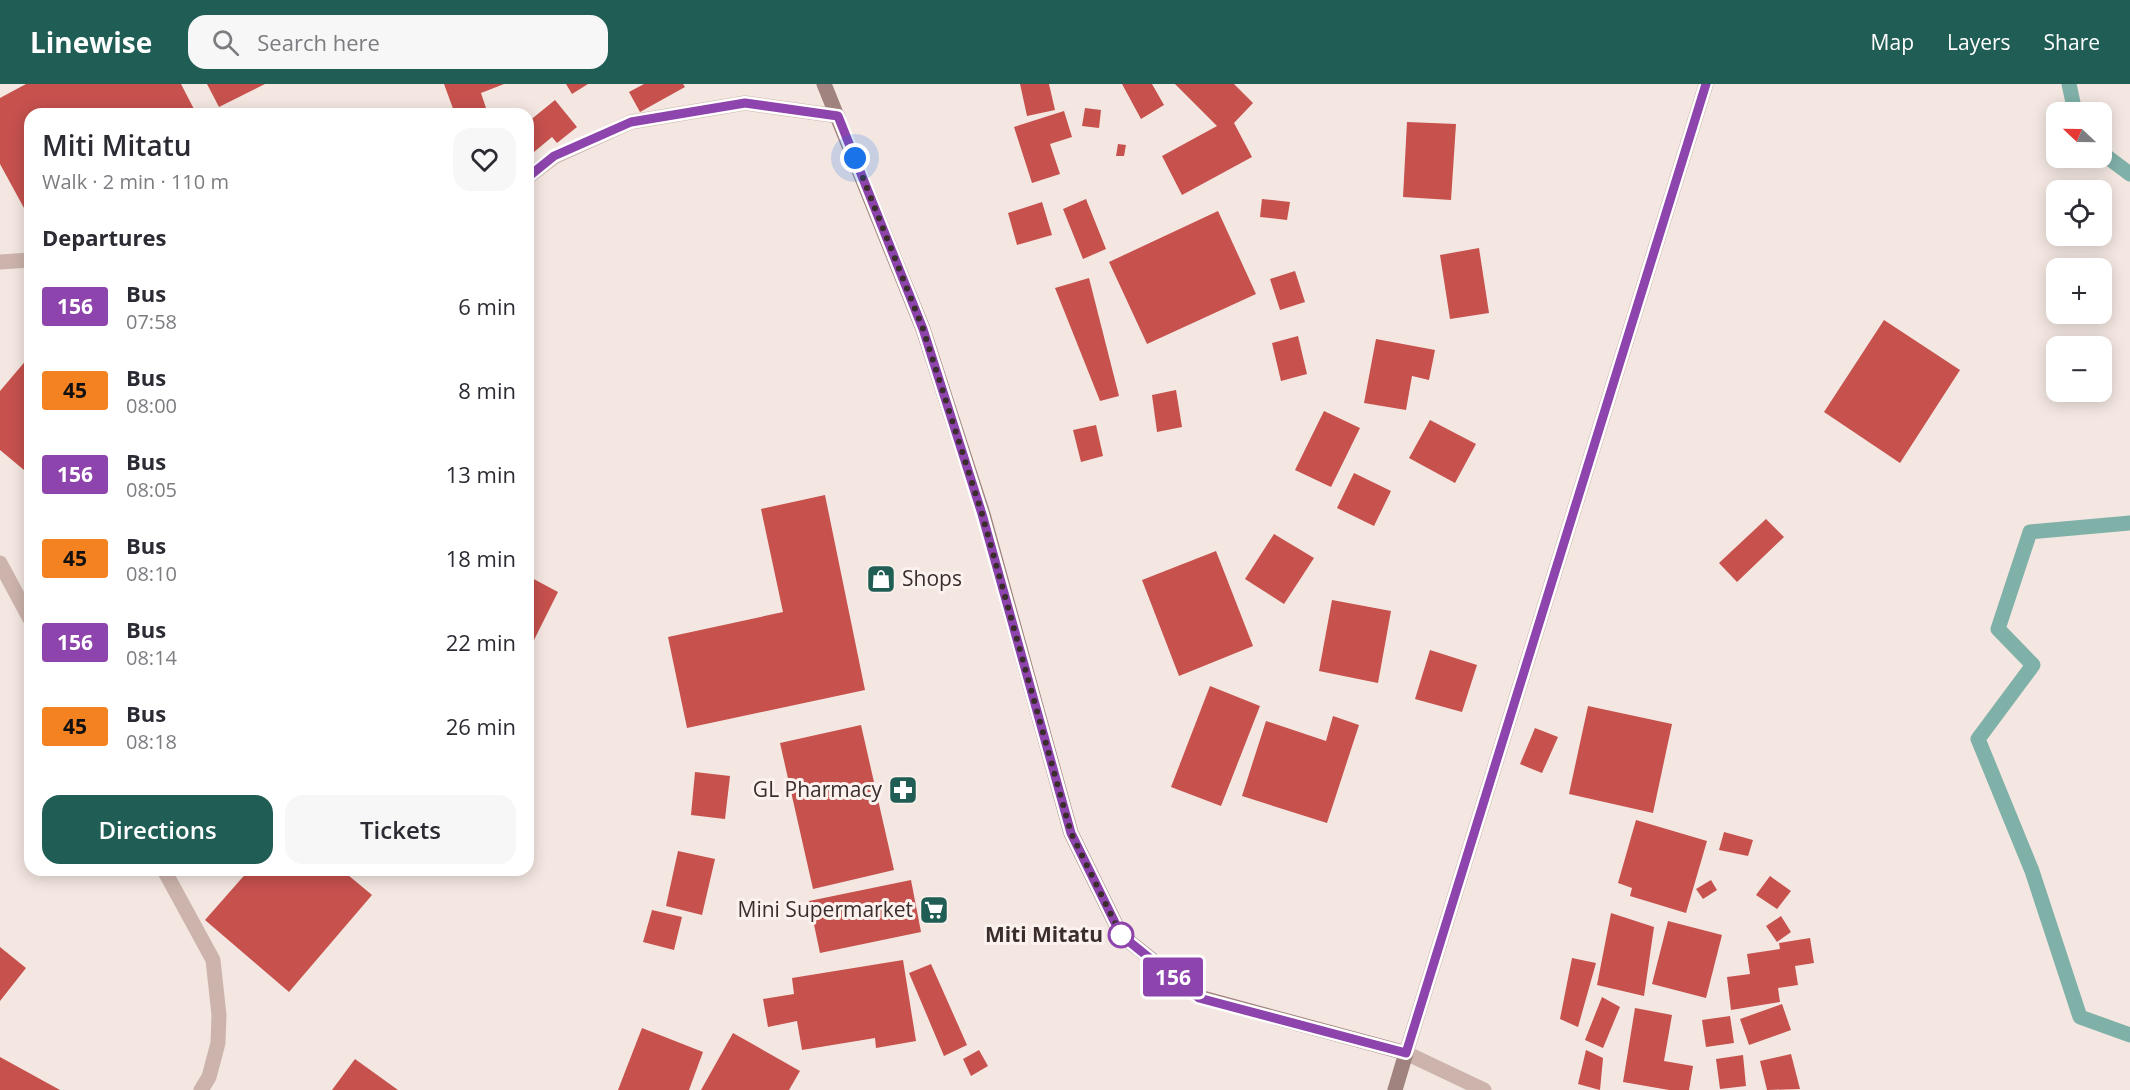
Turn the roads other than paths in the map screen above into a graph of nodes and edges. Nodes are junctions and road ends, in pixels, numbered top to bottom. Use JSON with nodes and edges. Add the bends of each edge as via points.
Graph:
{"nodes":[{"id":1,"x":824,"y":84,"type":"edge"},
{"id":2,"x":1706,"y":84,"type":"edge"},
{"id":3,"x":838,"y":116,"type":"junction"},
{"id":4,"x":534,"y":172,"type":"edge"},
{"id":5,"x":24,"y":260,"type":"edge"},
{"id":6,"x":0,"y":262,"type":"edge"},
{"id":7,"x":0,"y":563,"type":"edge"},
{"id":8,"x":24,"y":608,"type":"edge"},
{"id":9,"x":167,"y":876,"type":"edge"},
{"id":10,"x":1406,"y":1053,"type":"junction"},
{"id":11,"x":201,"y":1090,"type":"edge"},
{"id":12,"x":1395,"y":1090,"type":"edge"},
{"id":13,"x":1484,"y":1090,"type":"edge"}],
"edges":[{"from":1,"to":3,"type":"main road"},
{"from":2,"to":10,"type":"street"},
{"from":3,"to":4,"type":"street","via":[[745,103],[631,122],[554,156]]},
{"from":3,"to":10,"type":"main road","via":[[923,329],[982,514],[1071,833],[1121,935],[1199,998]]},
{"from":5,"to":6,"type":"street"},
{"from":7,"to":8,"type":"street"},
{"from":9,"to":11,"type":"street","via":[[213,960],[218,1043],[209,1077]]},
{"from":10,"to":12,"type":"main road"},
{"from":10,"to":13,"type":"street"}]}
